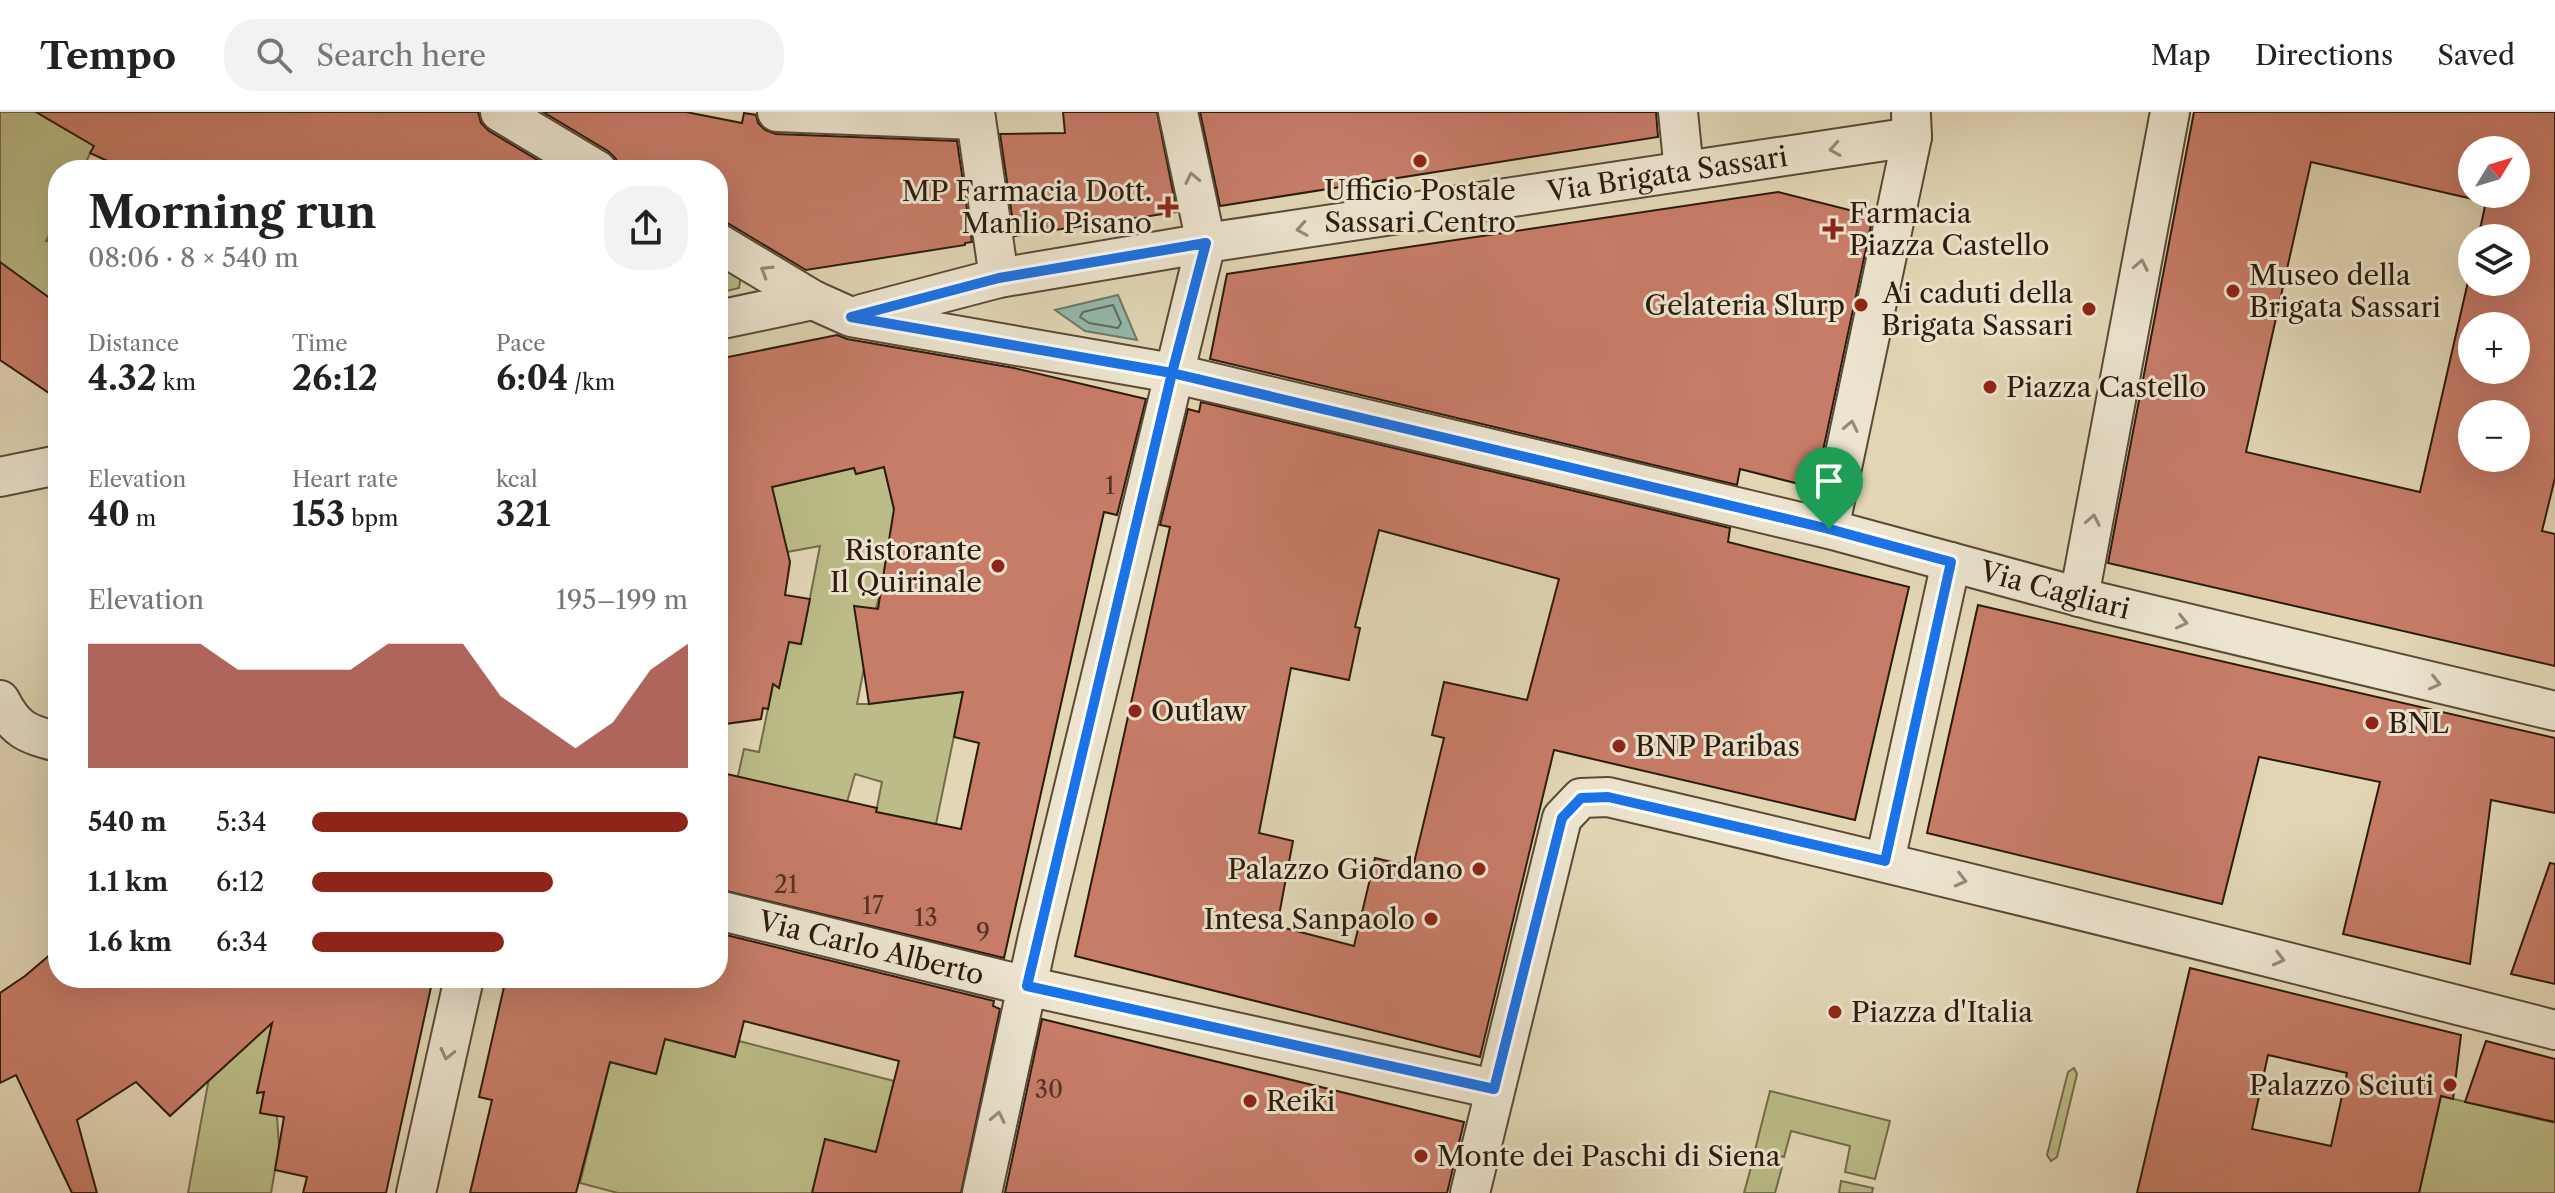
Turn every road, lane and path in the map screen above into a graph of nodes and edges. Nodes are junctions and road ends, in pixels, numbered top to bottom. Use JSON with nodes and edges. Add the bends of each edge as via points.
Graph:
{"nodes":[{"id":1,"x":500,"y":112,"type":"edge"},
{"id":2,"x":777,"y":112,"type":"edge"},
{"id":3,"x":1178,"y":112,"type":"edge"},
{"id":4,"x":1678,"y":112,"type":"edge"},
{"id":5,"x":2170,"y":112,"type":"edge"},
{"id":6,"x":976,"y":116,"type":"edge"},
{"id":7,"x":1911,"y":125,"type":"edge"},
{"id":8,"x":580,"y":160,"type":"edge"},
{"id":9,"x":1684,"y":171,"type":"junction"},
{"id":10,"x":1206,"y":243,"type":"junction"},
{"id":11,"x":728,"y":249,"type":"edge"},
{"id":12,"x":999,"y":278,"type":"junction"},
{"id":13,"x":813,"y":300,"type":"junction"},
{"id":14,"x":851,"y":317,"type":"junction"},
{"id":15,"x":728,"y":318,"type":"edge"},
{"id":16,"x":1172,"y":373,"type":"junction"},
{"id":17,"x":48,"y":467,"type":"edge"},
{"id":18,"x":0,"y":477,"type":"edge"},
{"id":19,"x":1829,"y":529,"type":"junction"},
{"id":20,"x":1951,"y":562,"type":"junction"},
{"id":21,"x":2079,"y":597,"type":"junction"},
{"id":22,"x":0,"y":700,"type":"edge"},
{"id":23,"x":2555,"y":711,"type":"edge"},
{"id":24,"x":48,"y":740,"type":"edge"},
{"id":25,"x":1885,"y":861,"type":"junction"},
{"id":26,"x":728,"y":912,"type":"edge"},
{"id":27,"x":1027,"y":986,"type":"junction"},
{"id":28,"x":462,"y":988,"type":"edge"},
{"id":29,"x":2555,"y":1030,"type":"edge"},
{"id":30,"x":1494,"y":1089,"type":"junction"},
{"id":31,"x":416,"y":1193,"type":"edge"},
{"id":32,"x":982,"y":1193,"type":"edge"},
{"id":33,"x":1470,"y":1193,"type":"edge"}],
"edges":[{"from":1,"to":8,"type":"street"},
{"from":2,"to":6,"type":"street"},
{"from":10,"to":3,"type":"street","one_way":true},
{"from":4,"to":9,"type":"street"},
{"from":21,"to":5,"type":"street","one_way":true},
{"from":6,"to":12,"type":"street"},
{"from":7,"to":9,"type":"street","name":"Via Brigata Sassari","one_way":true},
{"from":19,"to":7,"type":"street","one_way":true},
{"from":9,"to":10,"type":"street","name":"Via Brigata Sassari","one_way":true},
{"from":10,"to":12,"type":"street","name":"Via Brigata Sassari"},
{"from":10,"to":16,"type":"street"},
{"from":13,"to":11,"type":"street","one_way":true},
{"from":12,"to":14,"type":"street","name":"Via Brigata Sassari"},
{"from":13,"to":14,"type":"street"},
{"from":13,"to":15,"type":"street"},
{"from":14,"to":16,"type":"street","name":"Via Cagliari"},
{"from":16,"to":19,"type":"street","name":"Via Cagliari"},
{"from":16,"to":27,"type":"street"},
{"from":17,"to":18,"type":"street"},
{"from":19,"to":20,"type":"street","name":"Via Cagliari"},
{"from":20,"to":21,"type":"street","name":"Via Cagliari"},
{"from":20,"to":25,"type":"street"},
{"from":21,"to":23,"type":"street","name":"Via Cagliari","one_way":true},
{"from":22,"to":24,"type":"street","via":[[26,734]]},
{"from":25,"to":29,"type":"street","one_way":true},
{"from":25,"to":30,"type":"street","via":[[1608,797],[1581,798],[1562,818]]},
{"from":26,"to":27,"type":"street","name":"Via Carlo Alberto"},
{"from":27,"to":30,"type":"street","name":"Via Carlo Alberto"},
{"from":32,"to":27,"type":"street","one_way":true},
{"from":28,"to":31,"type":"street","one_way":true},
{"from":30,"to":33,"type":"street"}]}
